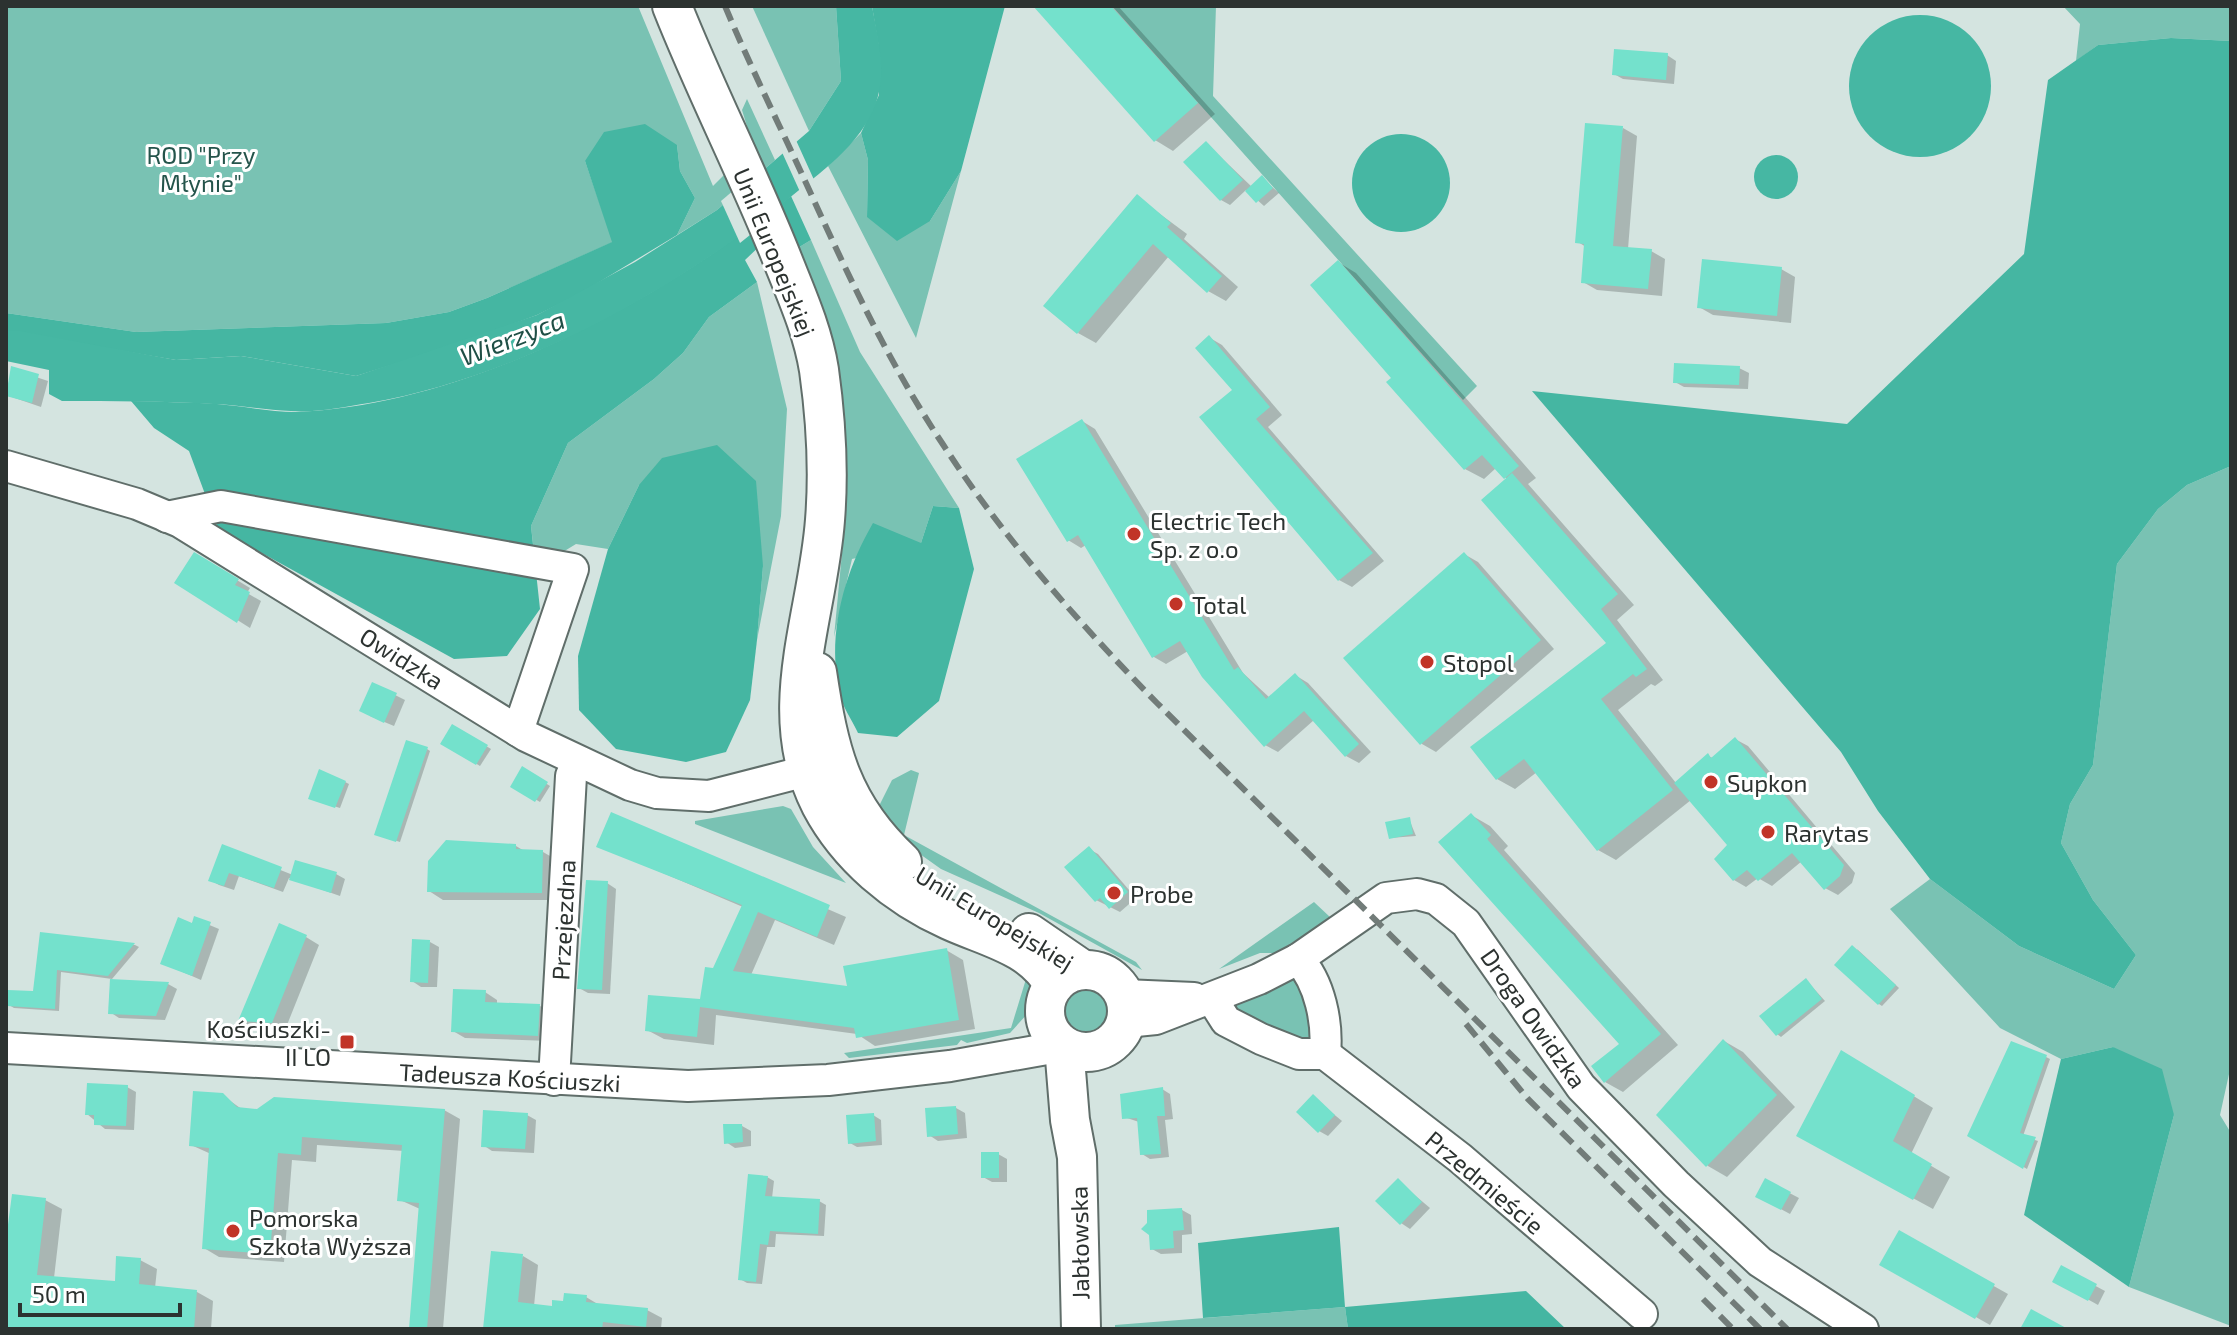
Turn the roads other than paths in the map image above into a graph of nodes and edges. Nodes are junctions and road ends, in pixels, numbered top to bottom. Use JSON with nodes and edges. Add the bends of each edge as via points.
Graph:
{"nodes":[{"id":1,"x":672,"y":6,"type":"edge"},
{"id":2,"x":6,"y":466,"type":"edge"},
{"id":3,"x":167,"y":517,"type":"junction"},
{"id":4,"x":518,"y":731,"type":"junction"},
{"id":5,"x":577,"y":762,"type":"junction"},
{"id":6,"x":821,"y":767,"type":"junction"},
{"id":7,"x":1298,"y":959,"type":"junction"},
{"id":8,"x":1069,"y":977,"type":"junction"},
{"id":9,"x":1212,"y":999,"type":"junction"},
{"id":10,"x":1125,"y":1008,"type":"junction"},
{"id":11,"x":1067,"y":1041,"type":"junction"},
{"id":12,"x":6,"y":1048,"type":"edge"},
{"id":13,"x":1325,"y":1054,"type":"junction"},
{"id":14,"x":554,"y":1080,"type":"junction"},
{"id":15,"x":1642,"y":1314,"type":"dead end"},
{"id":16,"x":1081,"y":1329,"type":"edge"},
{"id":17,"x":1863,"y":1329,"type":"edge"}],
"edges":[{"from":1,"to":6,"type":"main road","name":"Unii Europejskiej","via":[[773,237],[818,366],[827,439],[825,522],[797,711]]},
{"from":2,"to":3,"type":"street","name":"Owidzka"},
{"from":3,"to":4,"type":"street","name":"Owidzka"},
{"from":3,"to":4,"type":"street","via":[[221,506],[573,569]]},
{"from":4,"to":5,"type":"street","name":"Owidzka"},
{"from":5,"to":6,"type":"street","name":"Owidzka","via":[[630,785],[684,796],[709,796]]},
{"from":5,"to":14,"type":"street","name":"Przejezdna","via":[[571,776]]},
{"from":6,"to":8,"type":"main road","via":[[821,804],[840,834],[891,887]]},
{"from":7,"to":9,"type":"street","name":"Droga Owidzka"},
{"from":7,"to":13,"type":"street","via":[[1309,971],[1327,1030]]},
{"from":7,"to":17,"type":"street","name":"Droga Owidzka","via":[[1386,898],[1417,894],[1453,909],[1563,1065],[1643,1150],[1760,1262]]},
{"from":8,"to":10,"type":"main road","via":[[1107,976]]},
{"from":8,"to":11,"type":"main road","via":[[1045,1005]]},
{"from":9,"to":10,"type":"street","name":"Droga Owidzka","via":[[1156,1019]]},
{"from":9,"to":13,"type":"street","via":[[1226,1021],[1261,1039],[1299,1054]]},
{"from":10,"to":11,"type":"main road","via":[[1112,1042]]},
{"from":11,"to":14,"type":"street","name":"Tadeusza Kościuszki","via":[[950,1066],[804,1082],[688,1086]]},
{"from":11,"to":16,"type":"main road","name":"Jabłowska","via":[[1087,1120],[1077,1157]]},
{"from":12,"to":14,"type":"street","name":"Tadeusza Kościuszki"},
{"from":13,"to":15,"type":"street","name":"Przedmieście","via":[[1460,1158]]}]}
